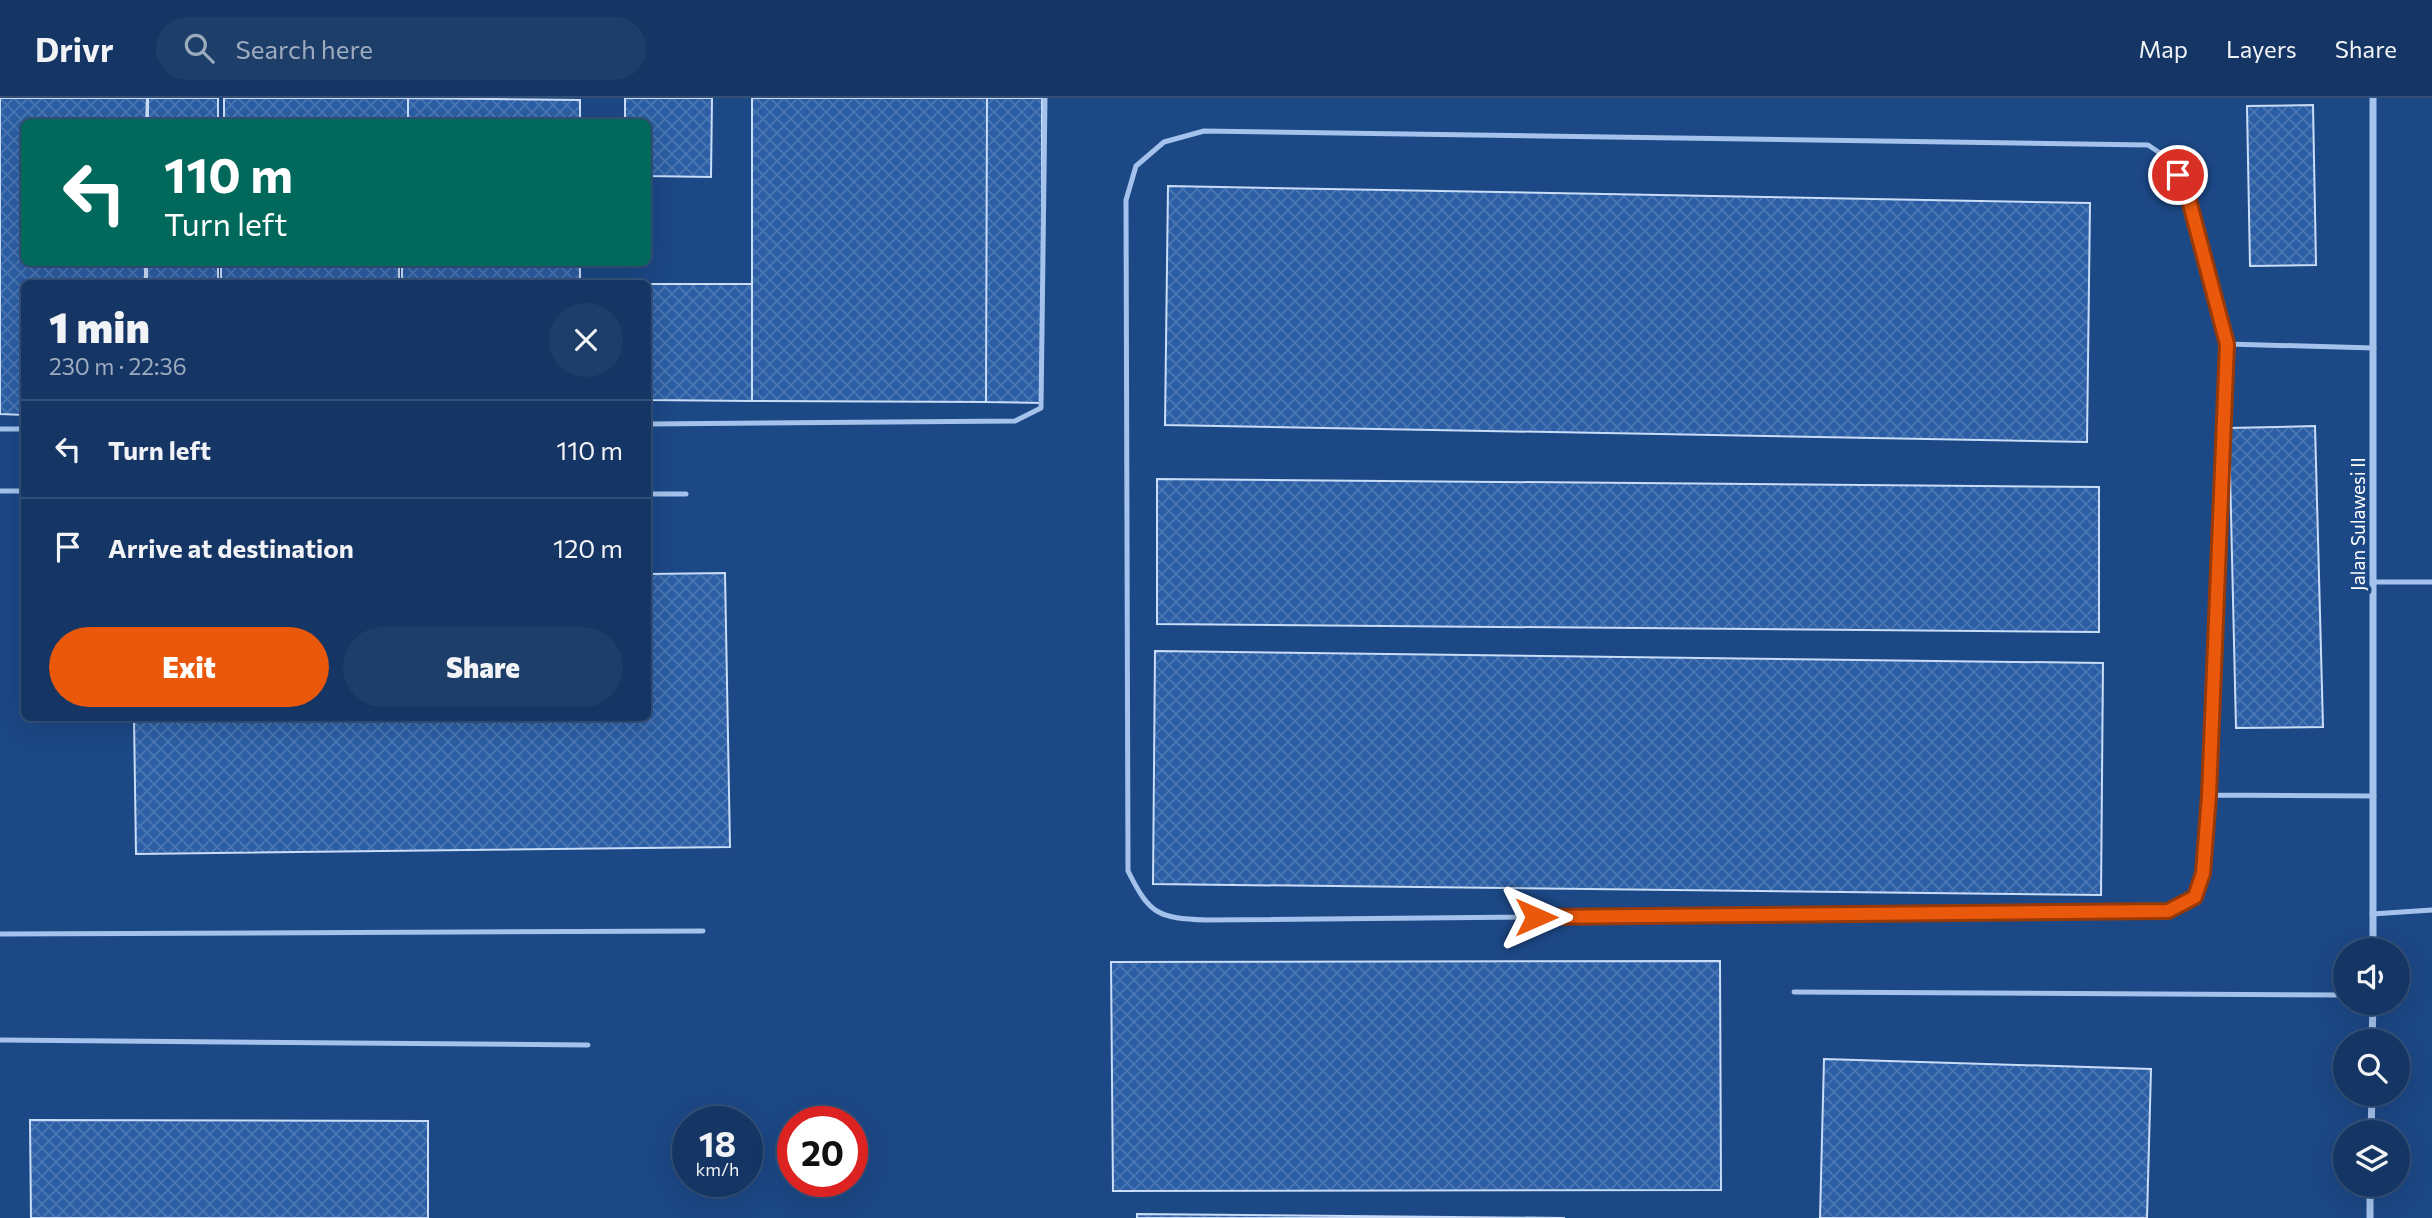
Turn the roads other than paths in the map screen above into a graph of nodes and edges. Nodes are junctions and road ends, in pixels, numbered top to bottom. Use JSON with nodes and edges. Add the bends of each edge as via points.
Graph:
{"nodes":[{"id":1,"x":1045,"y":98,"type":"edge"},
{"id":2,"x":2374,"y":98,"type":"edge"},
{"id":3,"x":2227,"y":344,"type":"junction"},
{"id":4,"x":2374,"y":348,"type":"junction"},
{"id":5,"x":651,"y":424,"type":"edge"},
{"id":6,"x":0,"y":429,"type":"edge"},
{"id":7,"x":21,"y":429,"type":"edge"},
{"id":8,"x":0,"y":491,"type":"edge"},
{"id":9,"x":21,"y":491,"type":"edge"},
{"id":10,"x":651,"y":494,"type":"edge"},
{"id":11,"x":686,"y":494,"type":"dead end"},
{"id":12,"x":2372,"y":582,"type":"junction"},
{"id":13,"x":2432,"y":582,"type":"edge"},
{"id":14,"x":2209,"y":795,"type":"junction"},
{"id":15,"x":2375,"y":796,"type":"junction"},
{"id":16,"x":2432,"y":910,"type":"edge"},
{"id":17,"x":2372,"y":914,"type":"junction"},
{"id":18,"x":703,"y":931,"type":"dead end"},
{"id":19,"x":0,"y":934,"type":"edge"},
{"id":20,"x":2373,"y":938,"type":"edge"},
{"id":21,"x":1794,"y":992,"type":"dead end"},
{"id":22,"x":2333,"y":995,"type":"edge"},
{"id":23,"x":0,"y":1040,"type":"edge"},
{"id":24,"x":588,"y":1045,"type":"dead end"},
{"id":25,"x":2371,"y":1197,"type":"edge"},
{"id":26,"x":2370,"y":1218,"type":"edge"}],
"edges":[{"from":1,"to":5,"type":"lane","via":[[1041,408],[1015,421]]},
{"from":2,"to":4,"type":"street","name":"Jalan Sulawesi II"},
{"from":3,"to":4,"type":"lane"},
{"from":3,"to":14,"type":"lane"},
{"from":3,"to":14,"type":"lane","via":[[2189,200],[2178,175],[2163,155],[2148,145],[1205,131],[1164,142],[1136,166],[1126,200],[1128,871],[1144,902],[1170,919],[2168,911],[2195,897],[2203,873]]},
{"from":4,"to":12,"type":"street","name":"Jalan Sulawesi II"},
{"from":6,"to":7,"type":"lane"},
{"from":8,"to":9,"type":"lane"},
{"from":10,"to":11,"type":"lane"},
{"from":12,"to":13,"type":"lane"},
{"from":12,"to":15,"type":"street","name":"Jalan Sulawesi II"},
{"from":14,"to":15,"type":"lane"},
{"from":15,"to":17,"type":"street","name":"Jalan Sulawesi II"},
{"from":16,"to":17,"type":"lane"},
{"from":17,"to":20,"type":"street","name":"Jalan Sulawesi II"},
{"from":18,"to":19,"type":"lane"},
{"from":21,"to":22,"type":"lane"},
{"from":23,"to":24,"type":"lane"},
{"from":25,"to":26,"type":"street"}]}
